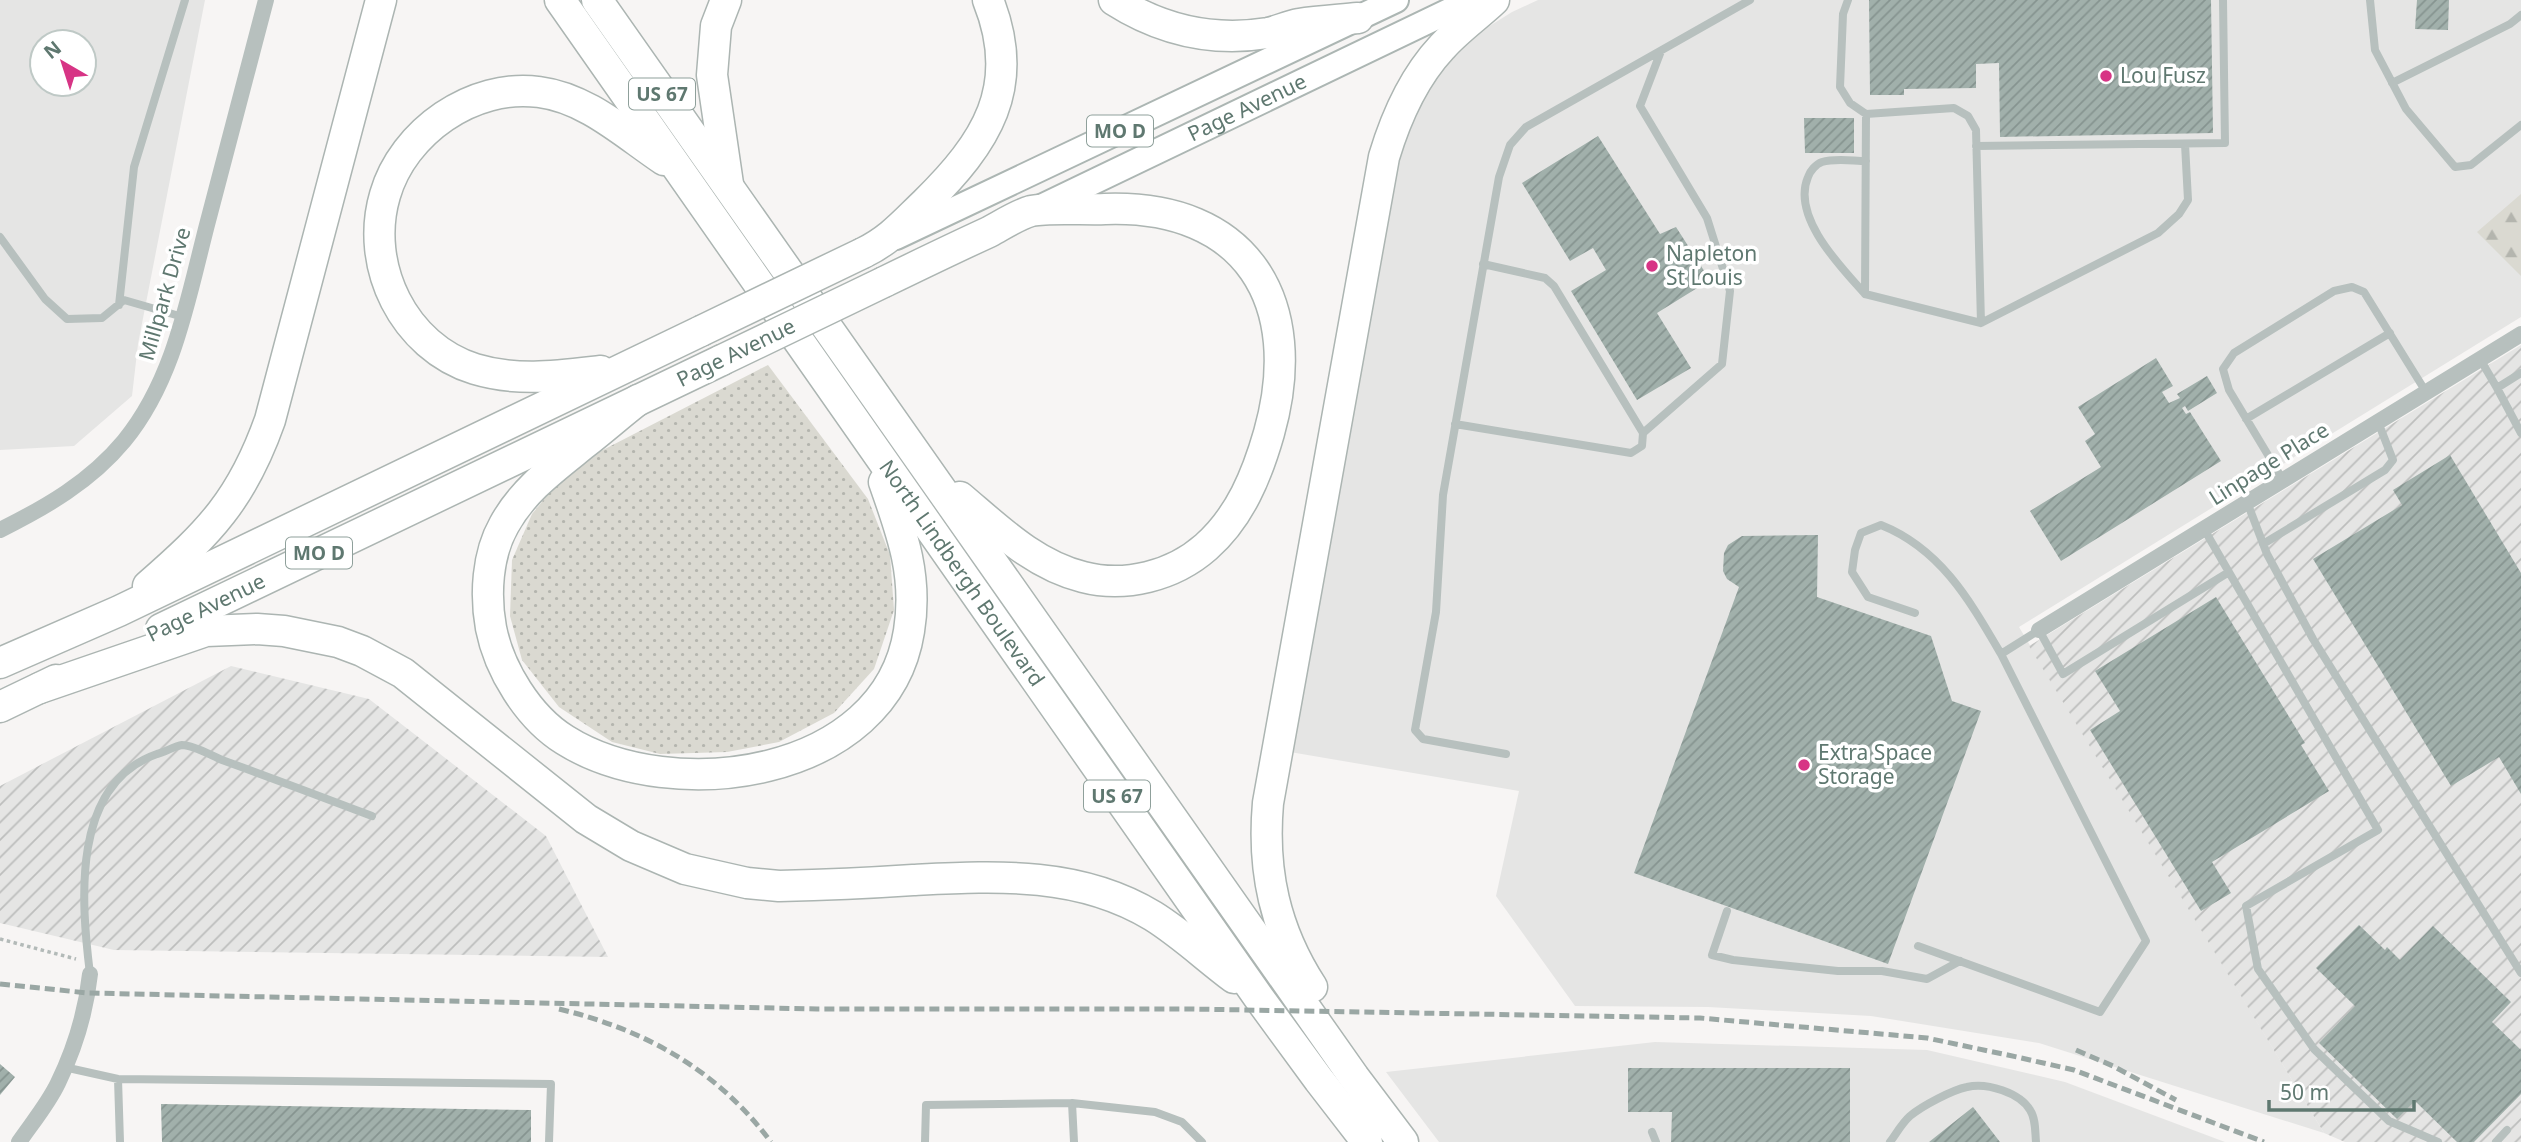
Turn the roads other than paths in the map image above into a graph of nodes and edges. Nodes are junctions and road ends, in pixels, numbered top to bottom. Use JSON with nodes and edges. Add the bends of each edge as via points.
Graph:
{"nodes":[{"id":1,"x":185,"y":0,"type":"edge"},
{"id":2,"x":266,"y":0,"type":"edge"},
{"id":3,"x":381,"y":0,"type":"edge"},
{"id":4,"x":560,"y":0,"type":"edge"},
{"id":5,"x":597,"y":0,"type":"edge"},
{"id":6,"x":726,"y":0,"type":"edge"},
{"id":7,"x":988,"y":0,"type":"edge"},
{"id":8,"x":1114,"y":0,"type":"edge"},
{"id":9,"x":1396,"y":0,"type":"edge"},
{"id":10,"x":1472,"y":0,"type":"edge"},
{"id":11,"x":1494,"y":0,"type":"edge"},
{"id":12,"x":1750,"y":0,"type":"edge"},
{"id":13,"x":1848,"y":0,"type":"edge"},
{"id":14,"x":2223,"y":0,"type":"edge"},
{"id":15,"x":2370,"y":0,"type":"edge"},
{"id":16,"x":2521,"y":15,"type":"edge"},
{"id":17,"x":1358,"y":18,"type":"junction"},
{"id":18,"x":1661,"y":50,"type":"junction"},
{"id":19,"x":2392,"y":83,"type":"junction"},
{"id":20,"x":1866,"y":114,"type":"junction"},
{"id":21,"x":2521,"y":125,"type":"edge"},
{"id":22,"x":2185,"y":144,"type":"junction"},
{"id":23,"x":1976,"y":146,"type":"junction"},
{"id":24,"x":1866,"y":161,"type":"junction"},
{"id":25,"x":678,"y":169,"type":"junction"},
{"id":26,"x":728,"y":187,"type":"junction"},
{"id":27,"x":1032,"y":211,"type":"junction"},
{"id":28,"x":0,"y":237,"type":"edge"},
{"id":29,"x":873,"y":248,"type":"junction"},
{"id":30,"x":1483,"y":264,"type":"junction"},
{"id":31,"x":1865,"y":294,"type":"junction"},
{"id":32,"x":119,"y":305,"type":"junction"},
{"id":33,"x":183,"y":317,"type":"junction"},
{"id":34,"x":1981,"y":323,"type":"junction"},
{"id":35,"x":2390,"y":333,"type":"junction"},
{"id":36,"x":2521,"y":334,"type":"edge"},
{"id":37,"x":2480,"y":359,"type":"junction"},
{"id":38,"x":622,"y":369,"type":"junction"},
{"id":39,"x":2521,"y":373,"type":"edge"},
{"id":40,"x":2497,"y":388,"type":"junction"},
{"id":41,"x":2426,"y":392,"type":"junction"},
{"id":42,"x":638,"y":400,"type":"junction"},
{"id":43,"x":2246,"y":419,"type":"junction"},
{"id":44,"x":2378,"y":422,"type":"junction"},
{"id":45,"x":1455,"y":424,"type":"junction"},
{"id":46,"x":1643,"y":433,"type":"junction"},
{"id":47,"x":2521,"y":433,"type":"edge"},
{"id":48,"x":872,"y":446,"type":"junction"},
{"id":49,"x":926,"y":467,"type":"junction"},
{"id":50,"x":2283,"y":480,"type":"junction"},
{"id":51,"x":2247,"y":502,"type":"junction"},
{"id":52,"x":2204,"y":529,"type":"junction"},
{"id":53,"x":0,"y":530,"type":"edge"},
{"id":54,"x":2263,"y":544,"type":"junction"},
{"id":55,"x":2229,"y":572,"type":"junction"},
{"id":56,"x":119,"y":611,"type":"junction"},
{"id":57,"x":1915,"y":613,"type":"dead end"},
{"id":58,"x":2039,"y":630,"type":"junction"},
{"id":59,"x":2001,"y":654,"type":"junction"},
{"id":60,"x":0,"y":663,"type":"edge"},
{"id":61,"x":40,"y":688,"type":"junction"},
{"id":62,"x":0,"y":707,"type":"edge"},
{"id":63,"x":1506,"y":754,"type":"dead end"},
{"id":64,"x":372,"y":816,"type":"dead end"},
{"id":65,"x":1727,"y":911,"type":"dead end"},
{"id":66,"x":1918,"y":946,"type":"dead end"},
{"id":67,"x":1960,"y":961,"type":"junction"},
{"id":68,"x":89,"y":968,"type":"joint"},
{"id":69,"x":2521,"y":973,"type":"edge"},
{"id":70,"x":1259,"y":998,"type":"junction"},
{"id":71,"x":64,"y":1067,"type":"junction"},
{"id":72,"x":118,"y":1079,"type":"junction"},
{"id":73,"x":1072,"y":1102,"type":"junction"},
{"id":74,"x":2507,"y":1130,"type":"dead end"},
{"id":75,"x":1652,"y":1132,"type":"dead end"},
{"id":76,"x":19,"y":1142,"type":"edge"},
{"id":77,"x":120,"y":1142,"type":"edge"},
{"id":78,"x":549,"y":1142,"type":"edge"},
{"id":79,"x":925,"y":1142,"type":"edge"},
{"id":80,"x":1074,"y":1142,"type":"edge"},
{"id":81,"x":1202,"y":1142,"type":"edge"},
{"id":82,"x":1367,"y":1142,"type":"edge"},
{"id":83,"x":1403,"y":1142,"type":"edge"},
{"id":84,"x":1427,"y":1142,"type":"edge"},
{"id":85,"x":1656,"y":1142,"type":"edge"},
{"id":86,"x":1890,"y":1142,"type":"edge"},
{"id":87,"x":2036,"y":1142,"type":"edge"},
{"id":88,"x":2438,"y":1142,"type":"edge"},
{"id":89,"x":2496,"y":1142,"type":"edge"}],
"edges":[{"from":1,"to":32,"type":"lane","via":[[134,167]]},
{"from":2,"to":33,"type":"street","name":"Millpark Drive"},
{"from":3,"to":56,"type":"highway","via":[[260,449],[236,494],[208,530]]},
{"from":4,"to":25,"type":"highway","name":"North Lindbergh Boulevard","number":"US 67"},
{"from":5,"to":26,"type":"highway","name":"North Lindbergh Boulevard","number":"US 67"},
{"from":6,"to":26,"type":"highway","via":[[716,26],[712,75]]},
{"from":7,"to":29,"type":"highway","via":[[996,19],[1002,63],[988,125],[961,165]]},
{"from":8,"to":17,"type":"highway","via":[[1172,29],[1220,36]]},
{"from":9,"to":17,"type":"main road","name":"Page Avenue","number":"MO D"},
{"from":10,"to":27,"type":"main road","name":"Page Avenue","number":"MO D"},
{"from":11,"to":84,"type":"highway","via":[[1441,47],[1426,67],[1403,106],[1384,157],[1265,830],[1274,896],[1298,965],[1359,1055]]},
{"from":12,"to":18,"type":"lane"},
{"from":13,"to":20,"type":"lane","via":[[1843,14],[1840,87],[1850,103]]},
{"from":14,"to":22,"type":"lane","via":[[2225,143]]},
{"from":15,"to":19,"type":"lane","via":[[2375,50]]},
{"from":16,"to":19,"type":"lane"},
{"from":17,"to":29,"type":"main road","name":"Page Avenue","number":"MO D"},
{"from":18,"to":30,"type":"lane","via":[[1526,127],[1510,145],[1499,177]]},
{"from":18,"to":46,"type":"lane","via":[[1640,106],[1707,218],[1730,291],[1722,364]]},
{"from":19,"to":21,"type":"lane","via":[[2406,109],[2455,167],[2472,165]]},
{"from":20,"to":23,"type":"lane","via":[[1954,108],[1968,116],[1976,130]]},
{"from":20,"to":24,"type":"lane"},
{"from":22,"to":23,"type":"lane"},
{"from":22,"to":34,"type":"lane","via":[[2188,200],[2158,233]]},
{"from":23,"to":34,"type":"lane"},
{"from":24,"to":31,"type":"lane"},
{"from":24,"to":31,"type":"lane","via":[[1821,162],[1810,171],[1804,186],[1810,218],[1825,247]]},
{"from":25,"to":38,"type":"highway","via":[[582,105],[519,90],[477,99],[437,122],[406,152],[384,196],[380,247],[391,295],[434,349],[476,369],[529,379]]},
{"from":25,"to":48,"type":"highway","name":"North Lindbergh Boulevard","number":"US 67"},
{"from":26,"to":49,"type":"highway","name":"North Lindbergh Boulevard","number":"US 67"},
{"from":27,"to":42,"type":"highway","name":"Page Avenue","number":"MO D","bridge":true},
{"from":27,"to":49,"type":"highway","via":[[1123,209],[1175,215],[1216,232],[1247,260],[1271,299],[1280,342],[1276,405],[1256,474],[1232,517],[1205,548],[1156,574],[1106,582],[1040,560],[1016,545]]},
{"from":28,"to":32,"type":"lane","via":[[45,299],[67,319],[102,318]]},
{"from":29,"to":38,"type":"highway","name":"Page Avenue","number":"MO D","bridge":true},
{"from":30,"to":45,"type":"lane"},
{"from":30,"to":46,"type":"lane","via":[[1545,278],[1554,286]]},
{"from":31,"to":34,"type":"lane"},
{"from":32,"to":33,"type":"lane","via":[[124,300]]},
{"from":33,"to":53,"type":"street","name":"Millpark Drive","via":[[158,391],[124,441],[90,476],[47,507]]},
{"from":35,"to":41,"type":"lane"},
{"from":35,"to":43,"type":"lane"},
{"from":35,"to":43,"type":"lane","via":[[2364,292],[2352,288],[2334,291],[2234,353],[2223,369]]},
{"from":36,"to":37,"type":"street","name":"Linpage Place"},
{"from":37,"to":40,"type":"lane"},
{"from":37,"to":41,"type":"street","name":"Linpage Place"},
{"from":38,"to":56,"type":"highway","name":"Page Avenue","number":"MO D"},
{"from":39,"to":40,"type":"lane"},
{"from":40,"to":47,"type":"lane"},
{"from":41,"to":44,"type":"street","name":"Linpage Place"},
{"from":42,"to":48,"type":"highway","via":[[531,488],[503,525],[490,567],[488,592],[489,617],[501,661],[527,704],[563,739],[594,755],[646,770],[725,774],[801,756],[842,733],[878,701],[901,662],[909,634],[912,587],[904,538]]},
{"from":42,"to":61,"type":"highway","name":"Page Avenue","number":"MO D"},
{"from":43,"to":50,"type":"lane"},
{"from":44,"to":50,"type":"street","name":"Linpage Place"},
{"from":44,"to":54,"type":"lane","via":[[2393,460],[2385,470]]},
{"from":45,"to":46,"type":"lane","via":[[1630,453],[1642,446]]},
{"from":45,"to":63,"type":"lane","via":[[1443,495],[1436,612],[1415,730],[1423,739]]},
{"from":48,"to":70,"type":"highway","name":"North Lindbergh Boulevard","number":"US 67"},
{"from":49,"to":83,"type":"highway","name":"North Lindbergh Boulevard","number":"US 67"},
{"from":50,"to":51,"type":"street","name":"Linpage Place"},
{"from":51,"to":52,"type":"street","name":"Linpage Place"},
{"from":51,"to":54,"type":"lane"},
{"from":52,"to":55,"type":"lane"},
{"from":52,"to":58,"type":"street","name":"Linpage Place"},
{"from":54,"to":69,"type":"lane","via":[[2313,639]]},
{"from":55,"to":58,"type":"lane","via":[[2063,674]]},
{"from":55,"to":88,"type":"lane","via":[[2378,830],[2246,906],[2258,969],[2323,1058],[2389,1121]]},
{"from":56,"to":60,"type":"highway","name":"Page Avenue","number":"MO D"},
{"from":57,"to":59,"type":"lane","via":[[1868,597],[1852,572],[1861,533],[1881,525],[1904,534],[1933,557],[1969,600]]},
{"from":58,"to":59,"type":"lane"},
{"from":59,"to":67,"type":"lane","via":[[2146,941],[2100,1012]]},
{"from":61,"to":62,"type":"highway","name":"Page Avenue","number":"MO D"},
{"from":61,"to":70,"type":"highway","via":[[206,631],[284,631],[338,642],[403,673],[608,833],[684,869],[747,884],[779,886],[1011,877],[1084,886],[1153,916]]},
{"from":64,"to":68,"type":"lane","via":[[183,745],[144,759],[118,779],[94,820],[89,839],[84,924]]},
{"from":65,"to":67,"type":"lane","via":[[1712,955],[1733,960],[1882,971],[1927,979]]},
{"from":66,"to":67,"type":"lane"},
{"from":68,"to":71,"type":"street","via":[[88,993]]},
{"from":70,"to":82,"type":"highway","name":"North Lindbergh Boulevard","number":"US 67"},
{"from":71,"to":72,"type":"lane"},
{"from":71,"to":76,"type":"street"},
{"from":72,"to":77,"type":"lane"},
{"from":72,"to":78,"type":"lane","via":[[551,1084]]},
{"from":73,"to":79,"type":"lane","via":[[926,1105]]},
{"from":73,"to":80,"type":"lane"},
{"from":73,"to":81,"type":"lane","via":[[1155,1112],[1182,1122]]},
{"from":74,"to":89,"type":"lane"},
{"from":75,"to":85,"type":"lane"},
{"from":86,"to":87,"type":"lane","via":[[1910,1116],[1968,1086],[2015,1096],[2030,1109]]}]}
